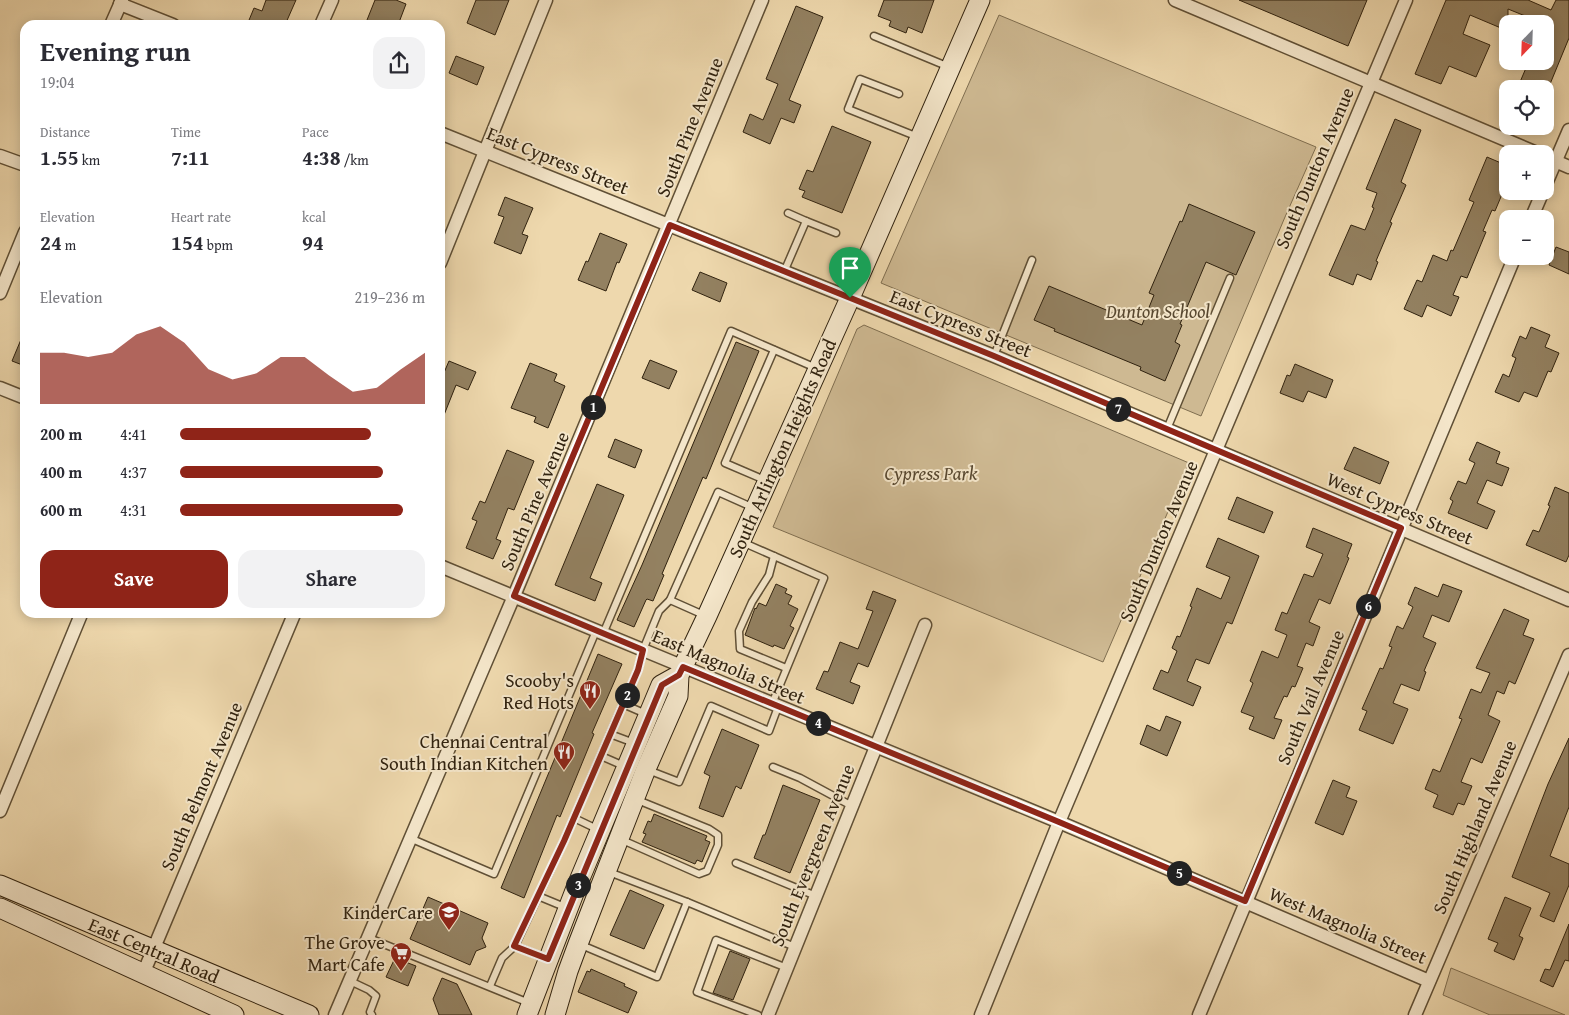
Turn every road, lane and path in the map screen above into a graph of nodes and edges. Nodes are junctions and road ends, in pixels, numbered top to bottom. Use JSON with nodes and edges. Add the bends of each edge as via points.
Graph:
{"nodes":[{"id":1,"x":332,"y":0,"type":"edge"},
{"id":2,"x":546,"y":0,"type":"edge"},
{"id":3,"x":762,"y":0,"type":"edge"},
{"id":4,"x":980,"y":0,"type":"edge"},
{"id":5,"x":1406,"y":0,"type":"edge"},
{"id":6,"x":121,"y":2,"type":"edge"},
{"id":7,"x":1184,"y":2,"type":"edge"},
{"id":8,"x":113,"y":20,"type":"edge"},
{"id":9,"x":162,"y":20,"type":"edge"},
{"id":10,"x":323,"y":20,"type":"edge"},
{"id":11,"x":874,"y":36,"type":"dead end"},
{"id":12,"x":950,"y":67,"type":"junction"},
{"id":13,"x":1370,"y":82,"type":"junction"},
{"id":14,"x":899,"y":94,"type":"dead end"},
{"id":15,"x":1569,"y":130,"type":"edge"},
{"id":16,"x":445,"y":135,"type":"edge"},
{"id":17,"x":919,"y":138,"type":"junction"},
{"id":18,"x":1518,"y":145,"type":"edge"},
{"id":19,"x":486,"y":151,"type":"junction"},
{"id":20,"x":1554,"y":152,"type":"edge"},
{"id":21,"x":0,"y":156,"type":"edge"},
{"id":22,"x":1554,"y":160,"type":"edge"},
{"id":23,"x":20,"y":163,"type":"edge"},
{"id":24,"x":1569,"y":167,"type":"edge"},
{"id":25,"x":788,"y":213,"type":"dead end"},
{"id":26,"x":806,"y":221,"type":"junction"},
{"id":27,"x":670,"y":225,"type":"junction"},
{"id":28,"x":836,"y":233,"type":"dead end"},
{"id":29,"x":20,"y":244,"type":"edge"},
{"id":30,"x":445,"y":251,"type":"edge"},
{"id":31,"x":1032,"y":260,"type":"dead end"},
{"id":32,"x":1511,"y":265,"type":"edge"},
{"id":33,"x":784,"y":272,"type":"junction"},
{"id":34,"x":1230,"y":278,"type":"dead end"},
{"id":35,"x":0,"y":293,"type":"edge"},
{"id":36,"x":850,"y":298,"type":"junction"},
{"id":37,"x":774,"y":350,"type":"junction"},
{"id":38,"x":994,"y":356,"type":"junction"},
{"id":39,"x":818,"y":368,"type":"junction"},
{"id":40,"x":0,"y":388,"type":"edge"},
{"id":41,"x":20,"y":396,"type":"edge"},
{"id":42,"x":1167,"y":429,"type":"junction"},
{"id":43,"x":1217,"y":451,"type":"junction"},
{"id":44,"x":768,"y":481,"type":"junction"},
{"id":45,"x":755,"y":509,"type":"junction"},
{"id":46,"x":1401,"y":528,"type":"junction"},
{"id":47,"x":741,"y":541,"type":"junction"},
{"id":48,"x":774,"y":556,"type":"junction"},
{"id":49,"x":445,"y":568,"type":"edge"},
{"id":50,"x":514,"y":596,"type":"junction"},
{"id":51,"x":670,"y":600,"type":"junction"},
{"id":52,"x":1569,"y":600,"type":"edge"},
{"id":53,"x":707,"y":616,"type":"junction"},
{"id":54,"x":80,"y":618,"type":"edge"},
{"id":55,"x":291,"y":618,"type":"edge"},
{"id":56,"x":925,"y":625,"type":"dead end"},
{"id":57,"x":600,"y":632,"type":"junction"},
{"id":58,"x":643,"y":650,"type":"junction"},
{"id":59,"x":1569,"y":655,"type":"edge"},
{"id":60,"x":786,"y":668,"type":"junction"},
{"id":61,"x":681,"y":671,"type":"junction"},
{"id":62,"x":623,"y":704,"type":"junction"},
{"id":63,"x":775,"y":705,"type":"junction"},
{"id":64,"x":649,"y":716,"type":"junction"},
{"id":65,"x":610,"y":734,"type":"junction"},
{"id":66,"x":638,"y":744,"type":"junction"},
{"id":67,"x":876,"y":746,"type":"junction"},
{"id":68,"x":601,"y":756,"type":"junction"},
{"id":69,"x":773,"y":767,"type":"dead end"},
{"id":70,"x":637,"y":768,"type":"junction"},
{"id":71,"x":634,"y":799,"type":"junction"},
{"id":72,"x":852,"y":806,"type":"junction"},
{"id":73,"x":0,"y":811,"type":"edge"},
{"id":74,"x":574,"y":818,"type":"junction"},
{"id":75,"x":1059,"y":822,"type":"junction"},
{"id":76,"x":600,"y":831,"type":"junction"},
{"id":77,"x":619,"y":838,"type":"junction"},
{"id":78,"x":412,"y":839,"type":"junction"},
{"id":79,"x":736,"y":863,"type":"dead end"},
{"id":80,"x":607,"y":870,"type":"junction"},
{"id":81,"x":0,"y":885,"type":"edge"},
{"id":82,"x":538,"y":896,"type":"junction"},
{"id":83,"x":816,"y":896,"type":"junction"},
{"id":84,"x":1245,"y":901,"type":"junction"},
{"id":85,"x":687,"y":902,"type":"junction"},
{"id":86,"x":0,"y":908,"type":"edge"},
{"id":87,"x":568,"y":908,"type":"junction"},
{"id":88,"x":369,"y":938,"type":"junction"},
{"id":89,"x":578,"y":944,"type":"junction"},
{"id":90,"x":514,"y":946,"type":"junction"},
{"id":91,"x":795,"y":946,"type":"junction"},
{"id":92,"x":153,"y":950,"type":"junction"},
{"id":93,"x":548,"y":959,"type":"junction"},
{"id":94,"x":787,"y":968,"type":"junction"},
{"id":95,"x":143,"y":974,"type":"junction"},
{"id":96,"x":1429,"y":980,"type":"junction"},
{"id":97,"x":350,"y":981,"type":"junction"},
{"id":98,"x":490,"y":986,"type":"junction"},
{"id":99,"x":528,"y":1009,"type":"edge"},
{"id":100,"x":234,"y":1015,"type":"edge"},
{"id":101,"x":309,"y":1015,"type":"edge"},
{"id":102,"x":335,"y":1015,"type":"edge"},
{"id":103,"x":372,"y":1015,"type":"edge"},
{"id":104,"x":555,"y":1015,"type":"edge"},
{"id":105,"x":758,"y":1015,"type":"edge"},
{"id":106,"x":768,"y":1015,"type":"edge"},
{"id":107,"x":981,"y":1015,"type":"edge"},
{"id":108,"x":1199,"y":1015,"type":"edge"},
{"id":109,"x":1415,"y":1015,"type":"edge"}],
"edges":[{"from":1,"to":10,"type":"street"},
{"from":2,"to":19,"type":"street"},
{"from":3,"to":27,"type":"street","name":"South Pine Avenue"},
{"from":4,"to":12,"type":"main road","name":"South Arlington Heights Road"},
{"from":5,"to":13,"type":"street","name":"South Dunton Avenue"},
{"from":6,"to":8,"type":"street"},
{"from":6,"to":9,"type":"street"},
{"from":7,"to":13,"type":"street"},
{"from":11,"to":12,"type":"lane"},
{"from":12,"to":17,"type":"main road","name":"South Arlington Heights Road"},
{"from":13,"to":18,"type":"street"},
{"from":13,"to":43,"type":"street","name":"South Dunton Avenue"},
{"from":14,"to":17,"type":"lane","via":[[860,79],[848,109]]},
{"from":15,"to":20,"type":"street"},
{"from":16,"to":19,"type":"street","name":"East Cypress Street"},
{"from":17,"to":36,"type":"main road","name":"South Arlington Heights Road"},
{"from":19,"to":27,"type":"street","name":"East Cypress Street"},
{"from":19,"to":30,"type":"street"},
{"from":21,"to":23,"type":"street"},
{"from":22,"to":24,"type":"street"},
{"from":25,"to":26,"type":"lane"},
{"from":26,"to":28,"type":"lane"},
{"from":26,"to":33,"type":"lane"},
{"from":27,"to":33,"type":"street","name":"East Cypress Street"},
{"from":27,"to":50,"type":"street","name":"South Pine Avenue"},
{"from":29,"to":35,"type":"street"},
{"from":31,"to":38,"type":"lane"},
{"from":32,"to":46,"type":"street","name":"South Vail Avenue"},
{"from":33,"to":36,"type":"street","name":"East Cypress Street"},
{"from":34,"to":42,"type":"lane"},
{"from":36,"to":38,"type":"street","name":"East Cypress Street"},
{"from":36,"to":39,"type":"main road","name":"South Arlington Heights Road"},
{"from":37,"to":39,"type":"lane"},
{"from":37,"to":44,"type":"lane","via":[[725,463]]},
{"from":37,"to":57,"type":"lane","via":[[731,331]]},
{"from":38,"to":42,"type":"street","name":"East Cypress Street"},
{"from":39,"to":44,"type":"main road","name":"South Arlington Heights Road"},
{"from":40,"to":41,"type":"street"},
{"from":42,"to":43,"type":"street","name":"East Cypress Street"},
{"from":43,"to":46,"type":"street","name":"West Cypress Street"},
{"from":43,"to":75,"type":"street","name":"South Dunton Avenue"},
{"from":44,"to":45,"type":"main road","name":"South Arlington Heights Road"},
{"from":45,"to":47,"type":"main road","name":"South Arlington Heights Road"},
{"from":45,"to":51,"type":"lane","via":[[718,492]]},
{"from":46,"to":52,"type":"street","name":"West Cypress Street"},
{"from":46,"to":84,"type":"street","name":"South Vail Avenue"},
{"from":47,"to":48,"type":"lane"},
{"from":47,"to":53,"type":"main road","name":"South Arlington Heights Road"},
{"from":48,"to":60,"type":"lane","via":[[769,574],[739,631],[740,648]]},
{"from":48,"to":60,"type":"lane","via":[[824,578]]},
{"from":49,"to":50,"type":"street","name":"East Magnolia Street"},
{"from":50,"to":57,"type":"street","name":"East Magnolia Street"},
{"from":50,"to":78,"type":"street","name":"South Pine Avenue"},
{"from":51,"to":53,"type":"lane"},
{"from":51,"to":58,"type":"lane","via":[[659,611]]},
{"from":53,"to":61,"type":"main road","name":"South Arlington Heights Road"},
{"from":54,"to":73,"type":"street"},
{"from":55,"to":92,"type":"street","name":"South Belmont Avenue"},
{"from":56,"to":67,"type":"street","name":"South Evergreen Avenue"},
{"from":57,"to":58,"type":"street","name":"East Magnolia Street"},
{"from":57,"to":78,"type":"lane","via":[[494,874]]},
{"from":58,"to":61,"type":"street","name":"East Magnolia Street"},
{"from":58,"to":62,"type":"lane"},
{"from":59,"to":96,"type":"street","name":"South Highland Avenue"},
{"from":60,"to":63,"type":"lane"},
{"from":61,"to":63,"type":"street","name":"East Magnolia Street"},
{"from":61,"to":64,"type":"main road","name":"South Arlington Heights Road","via":[[662,685]]},
{"from":61,"to":70,"type":"main road","name":"South Arlington Heights Road","via":[[678,696]]},
{"from":62,"to":64,"type":"lane"},
{"from":62,"to":65,"type":"lane"},
{"from":63,"to":67,"type":"street","name":"East Magnolia Street"},
{"from":63,"to":70,"type":"lane","via":[[769,731],[711,706],[679,782]]},
{"from":64,"to":66,"type":"main road","name":"South Arlington Heights Road"},
{"from":65,"to":66,"type":"lane"},
{"from":65,"to":68,"type":"lane"},
{"from":66,"to":70,"type":"main road","name":"South Arlington Heights Road"},
{"from":67,"to":72,"type":"street","name":"South Evergreen Avenue"},
{"from":67,"to":75,"type":"street","name":"East Magnolia Street"},
{"from":68,"to":70,"type":"lane"},
{"from":68,"to":74,"type":"lane"},
{"from":69,"to":72,"type":"lane"},
{"from":70,"to":71,"type":"main road","name":"South Arlington Heights Road"},
{"from":70,"to":76,"type":"main road","name":"South Arlington Heights Road"},
{"from":71,"to":77,"type":"main road","name":"South Arlington Heights Road"},
{"from":71,"to":77,"type":"lane","via":[[709,829],[718,835],[718,845],[707,871],[699,874]]},
{"from":72,"to":83,"type":"street","name":"South Evergreen Avenue"},
{"from":74,"to":76,"type":"lane"},
{"from":74,"to":82,"type":"lane"},
{"from":75,"to":84,"type":"street","name":"West Magnolia Street"},
{"from":75,"to":107,"type":"street","name":"South Dunton Avenue"},
{"from":76,"to":87,"type":"main road","name":"South Arlington Heights Road"},
{"from":77,"to":80,"type":"main road","name":"South Arlington Heights Road"},
{"from":78,"to":88,"type":"street","name":"South Pine Avenue"},
{"from":79,"to":83,"type":"lane"},
{"from":80,"to":85,"type":"lane"},
{"from":80,"to":89,"type":"main road","name":"South Arlington Heights Road"},
{"from":81,"to":92,"type":"main road","name":"East Central Road"},
{"from":82,"to":87,"type":"lane"},
{"from":82,"to":90,"type":"lane"},
{"from":83,"to":91,"type":"street","name":"South Evergreen Avenue"},
{"from":84,"to":96,"type":"street","name":"West Magnolia Street"},
{"from":84,"to":108,"type":"street","name":"South Vail Avenue"},
{"from":85,"to":89,"type":"lane","via":[[656,977]]},
{"from":85,"to":91,"type":"lane"},
{"from":86,"to":95,"type":"main road","name":"East Central Road"},
{"from":87,"to":93,"type":"main road","name":"South Arlington Heights Road"},
{"from":88,"to":97,"type":"street","name":"South Pine Avenue"},
{"from":88,"to":98,"type":"lane"},
{"from":89,"to":104,"type":"main road","name":"South Arlington Heights Road"},
{"from":90,"to":93,"type":"lane"},
{"from":90,"to":98,"type":"lane","via":[[502,958]]},
{"from":91,"to":94,"type":"street","name":"South Evergreen Avenue"},
{"from":92,"to":95,"type":"street","name":"South Belmont Avenue"},
{"from":92,"to":101,"type":"main road","name":"East Central Road"},
{"from":93,"to":99,"type":"main road","name":"South Arlington Heights Road"},
{"from":94,"to":105,"type":"lane","via":[[716,940],[697,992]]},
{"from":94,"to":106,"type":"street","name":"South Evergreen Avenue"},
{"from":95,"to":100,"type":"main road","name":"East Central Road"},
{"from":96,"to":109,"type":"street","name":"South Highland Avenue"},
{"from":97,"to":102,"type":"street","name":"South Pine Avenue"},
{"from":97,"to":103,"type":"lane","via":[[376,996],[370,1012]]},
{"from":98,"to":99,"type":"lane"}]}
